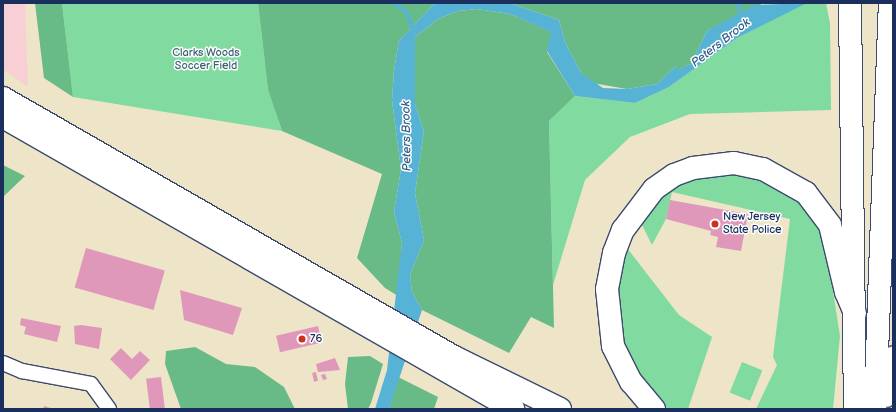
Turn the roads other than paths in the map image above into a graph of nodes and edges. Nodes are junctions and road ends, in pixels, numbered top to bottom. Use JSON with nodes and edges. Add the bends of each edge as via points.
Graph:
{"nodes":[{"id":1,"x":850,"y":3,"type":"edge"},
{"id":2,"x":889,"y":10,"type":"edge"},
{"id":3,"x":890,"y":64,"type":"edge"},
{"id":4,"x":3,"y":84,"type":"edge"},
{"id":5,"x":3,"y":98,"type":"edge"},
{"id":6,"x":24,"y":109,"type":"junction"},
{"id":7,"x":3,"y":117,"type":"edge"},
{"id":8,"x":3,"y":135,"type":"edge"},
{"id":9,"x":164,"y":209,"type":"junction"},
{"id":10,"x":855,"y":313,"type":"junction"},
{"id":11,"x":369,"y":317,"type":"junction"},
{"id":12,"x":893,"y":358,"type":"edge"},
{"id":13,"x":3,"y":363,"type":"edge"},
{"id":14,"x":451,"y":365,"type":"junction"},
{"id":15,"x":109,"y":409,"type":"edge"},
{"id":16,"x":495,"y":409,"type":"edge"},
{"id":17,"x":513,"y":409,"type":"edge"},
{"id":18,"x":560,"y":409,"type":"edge"},
{"id":19,"x":654,"y":409,"type":"edge"},
{"id":20,"x":854,"y":409,"type":"edge"},
{"id":21,"x":875,"y":409,"type":"edge"},
{"id":22,"x":883,"y":409,"type":"edge"}],
"edges":[{"from":1,"to":10,"type":"highway"},
{"from":2,"to":3,"type":"highway"},
{"from":3,"to":21,"type":"highway"},
{"from":4,"to":6,"type":"highway","via":[[12,90]]},
{"from":5,"to":6,"type":"highway"},
{"from":6,"to":11,"type":"highway"},
{"from":7,"to":9,"type":"highway"},
{"from":8,"to":9,"type":"highway","via":[[128,200]]},
{"from":9,"to":11,"type":"highway"},
{"from":10,"to":19,"type":"highway","via":[[846,292],[830,225],[806,193],[763,169],[734,163],[692,168],[674,175],[654,190],[623,230],[614,253],[606,289],[609,332],[619,361]]},
{"from":10,"to":20,"type":"highway"},
{"from":11,"to":14,"type":"highway"},
{"from":12,"to":22,"type":"highway"},
{"from":13,"to":15,"type":"street","via":[[22,371],[90,384]]},
{"from":14,"to":16,"type":"highway"},
{"from":14,"to":17,"type":"highway"},
{"from":14,"to":18,"type":"highway"}]}
